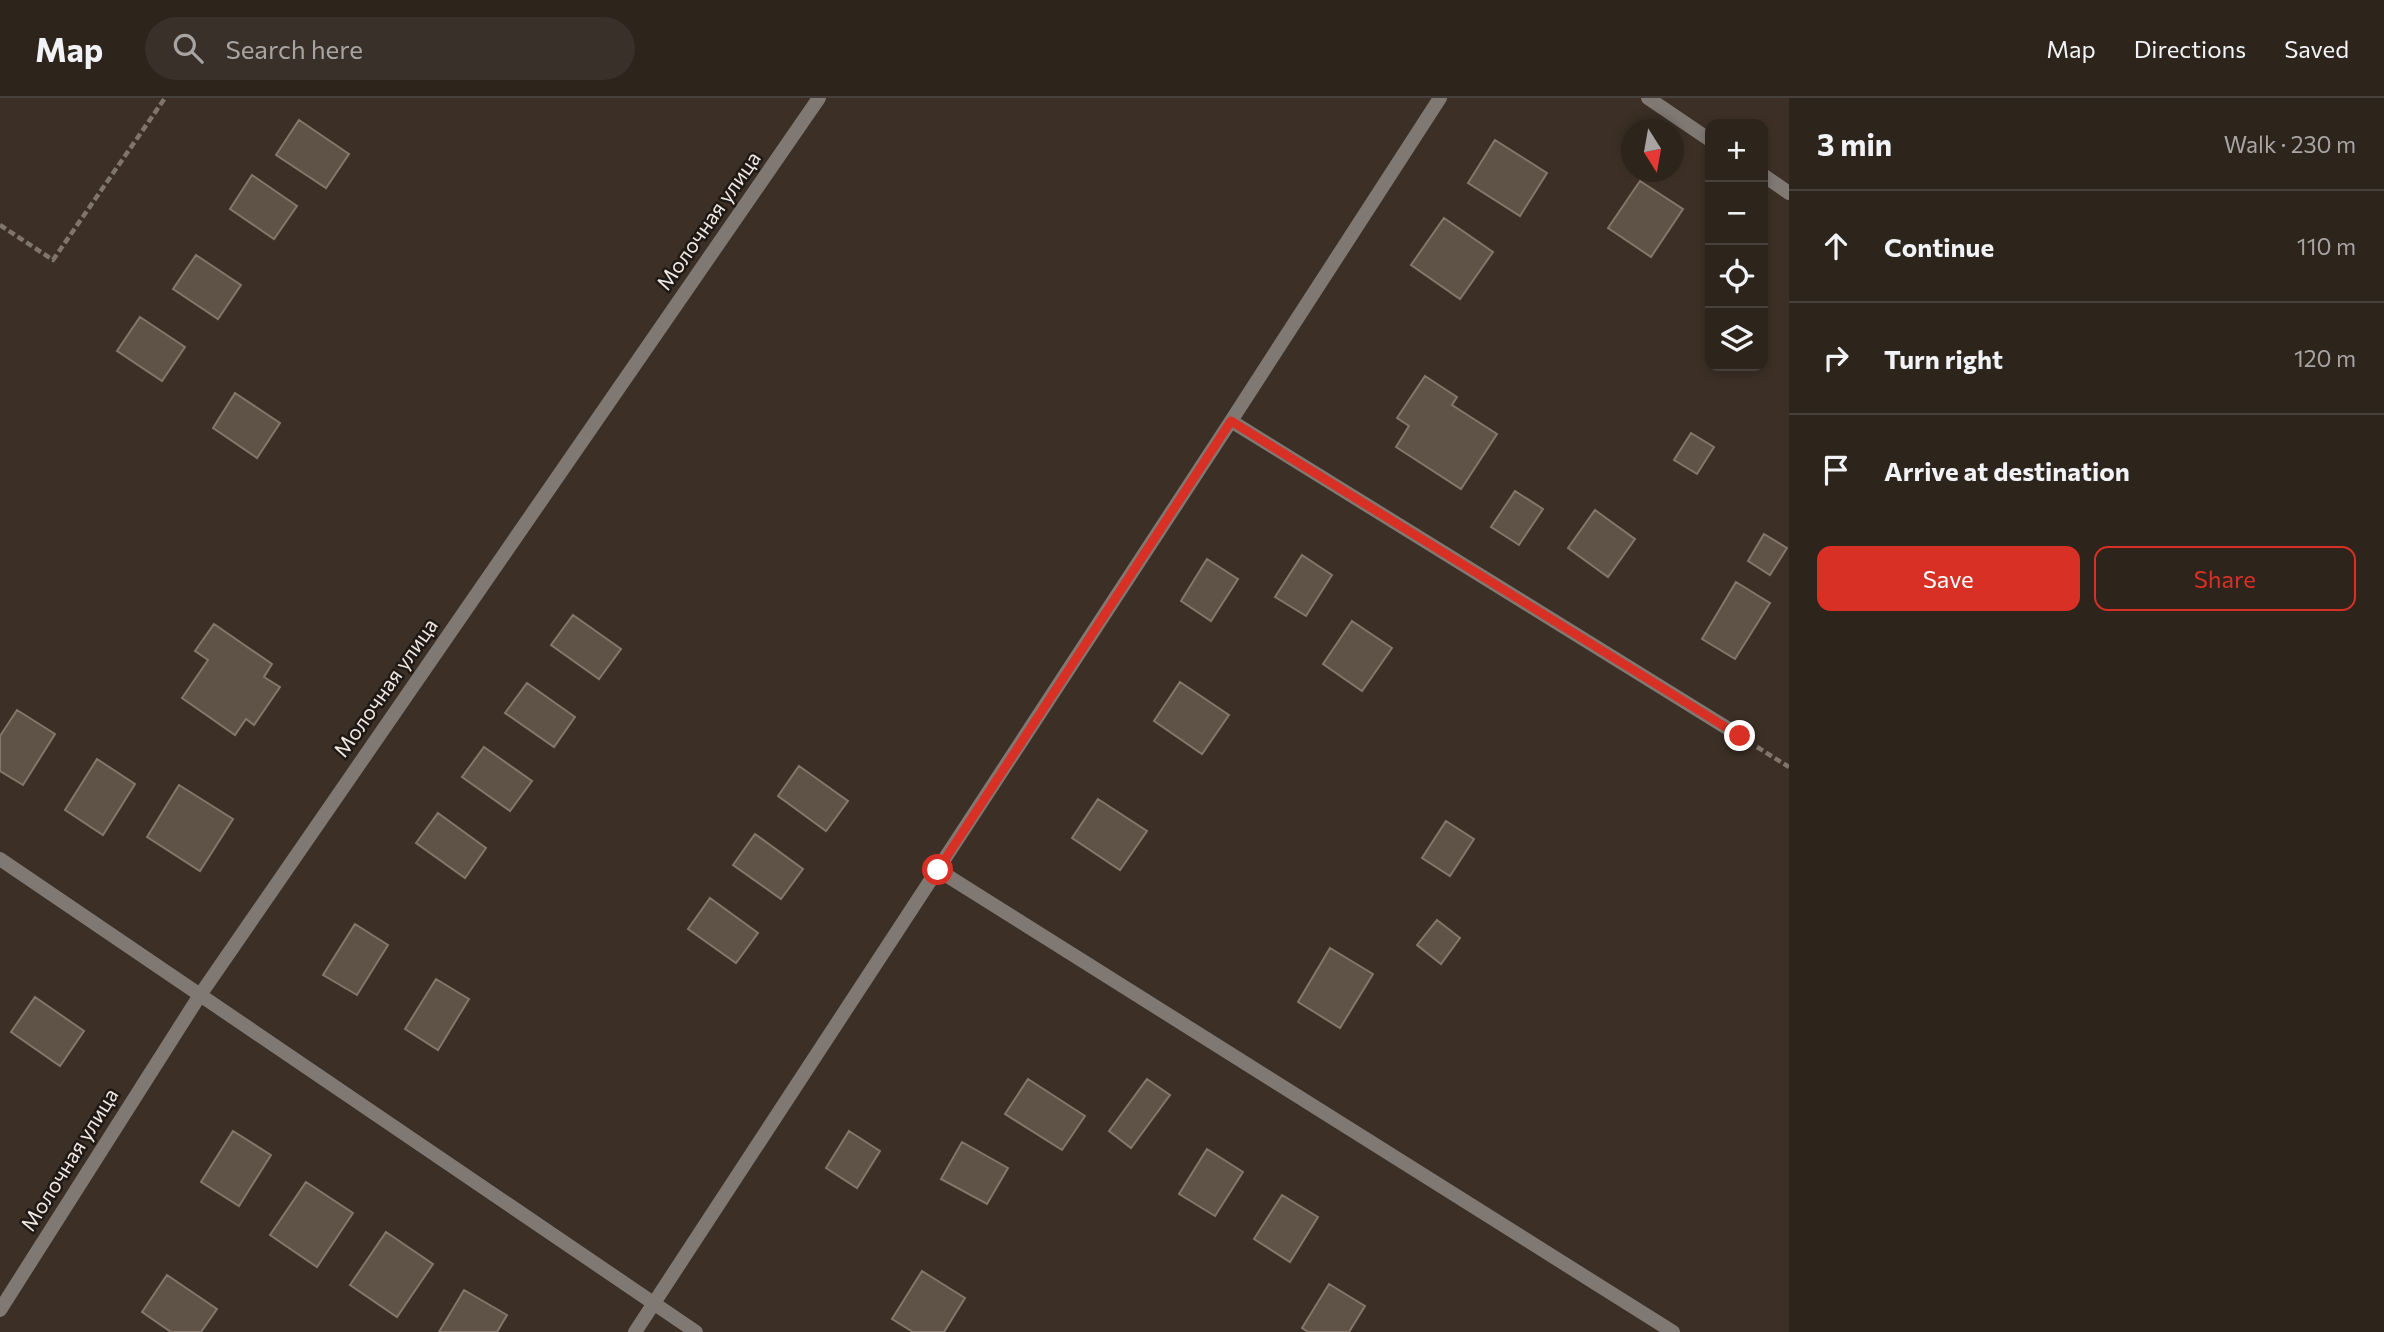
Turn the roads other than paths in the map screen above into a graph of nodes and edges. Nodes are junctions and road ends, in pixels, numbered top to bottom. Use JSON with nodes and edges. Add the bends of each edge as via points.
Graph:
{"nodes":[{"id":1,"x":819,"y":98,"type":"edge"},
{"id":2,"x":1440,"y":98,"type":"edge"},
{"id":3,"x":1648,"y":98,"type":"edge"},
{"id":4,"x":1705,"y":137,"type":"edge"},
{"id":5,"x":1768,"y":178,"type":"edge"},
{"id":6,"x":1789,"y":193,"type":"edge"},
{"id":7,"x":1231,"y":421,"type":"junction"},
{"id":8,"x":1740,"y":736,"type":"road end"},
{"id":9,"x":0,"y":859,"type":"edge"},
{"id":10,"x":938,"y":870,"type":"junction"},
{"id":11,"x":200,"y":995,"type":"junction"},
{"id":12,"x":653,"y":1304,"type":"junction"},
{"id":13,"x":0,"y":1310,"type":"edge"},
{"id":14,"x":635,"y":1332,"type":"edge"},
{"id":15,"x":696,"y":1332,"type":"edge"},
{"id":16,"x":1673,"y":1332,"type":"edge"}],
"edges":[{"from":1,"to":11,"type":"street","name":"Молочная улица"},
{"from":2,"to":7,"type":"street"},
{"from":3,"to":4,"type":"street"},
{"from":5,"to":6,"type":"street"},
{"from":7,"to":8,"type":"street"},
{"from":7,"to":10,"type":"street"},
{"from":9,"to":11,"type":"street"},
{"from":10,"to":12,"type":"street"},
{"from":10,"to":16,"type":"street"},
{"from":11,"to":12,"type":"street"},
{"from":11,"to":13,"type":"street","name":"Молочная улица"},
{"from":12,"to":14,"type":"street"},
{"from":12,"to":15,"type":"street"}]}
